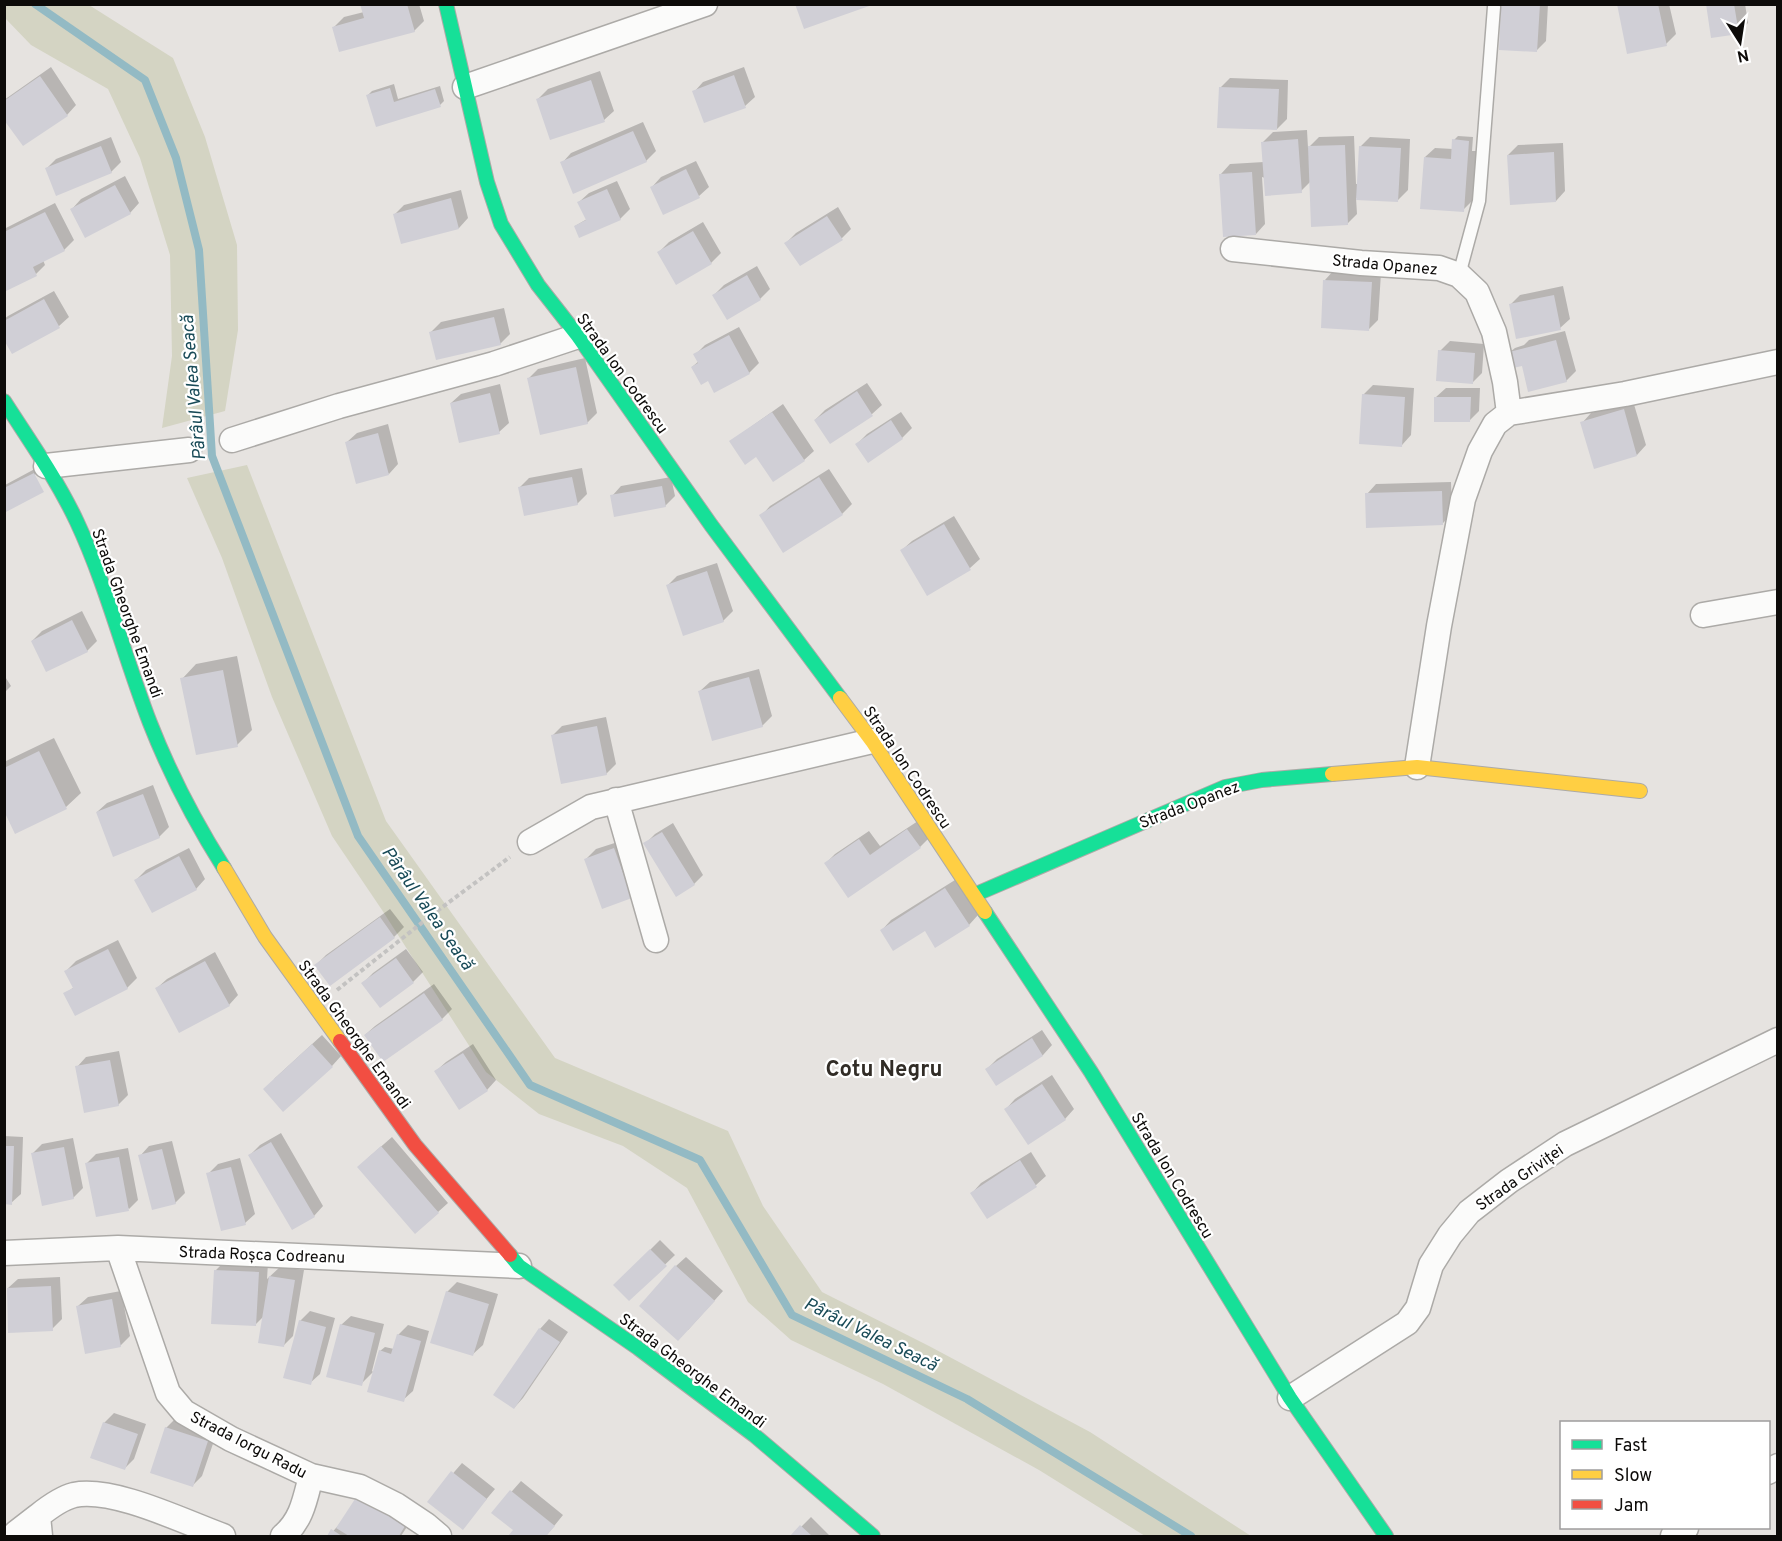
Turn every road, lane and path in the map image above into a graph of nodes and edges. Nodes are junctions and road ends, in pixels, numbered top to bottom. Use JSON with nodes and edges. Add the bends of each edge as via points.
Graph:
{"nodes":[{"id":1,"x":446,"y":4,"type":"edge"},
{"id":2,"x":705,"y":4,"type":"edge"},
{"id":3,"x":1494,"y":7,"type":"dead end"},
{"id":4,"x":465,"y":87,"type":"junction"},
{"id":5,"x":1233,"y":249,"type":"dead end"},
{"id":6,"x":1459,"y":275,"type":"junction"},
{"id":7,"x":578,"y":336,"type":"junction"},
{"id":8,"x":1778,"y":362,"type":"edge"},
{"id":9,"x":4,"y":401,"type":"edge"},
{"id":10,"x":1509,"y":412,"type":"junction"},
{"id":11,"x":232,"y":440,"type":"dead end"},
{"id":12,"x":189,"y":450,"type":"dead end"},
{"id":13,"x":46,"y":466,"type":"junction"},
{"id":14,"x":1778,"y":602,"type":"edge"},
{"id":15,"x":1703,"y":615,"type":"dead end"},
{"id":16,"x":872,"y":741,"type":"junction"},
{"id":17,"x":1417,"y":767,"type":"junction"},
{"id":18,"x":1640,"y":791,"type":"dead end"},
{"id":19,"x":616,"y":800,"type":"junction"},
{"id":20,"x":530,"y":842,"type":"joint"},
{"id":21,"x":974,"y":895,"type":"junction"},
{"id":22,"x":656,"y":940,"type":"dead end"},
{"id":23,"x":315,"y":1008,"type":"junction"},
{"id":24,"x":1778,"y":1040,"type":"edge"},
{"id":25,"x":118,"y":1248,"type":"junction"},
{"id":26,"x":4,"y":1253,"type":"edge"},
{"id":27,"x":519,"y":1266,"type":"junction"},
{"id":28,"x":1290,"y":1398,"type":"junction"},
{"id":29,"x":311,"y":1476,"type":"junction"},
{"id":30,"x":39,"y":1526,"type":"edge"},
{"id":31,"x":14,"y":1536,"type":"edge"},
{"id":32,"x":223,"y":1536,"type":"edge"},
{"id":33,"x":283,"y":1536,"type":"edge"},
{"id":34,"x":439,"y":1536,"type":"edge"},
{"id":35,"x":873,"y":1536,"type":"edge"},
{"id":36,"x":1386,"y":1536,"type":"edge"}],
"edges":[{"from":1,"to":4,"type":"street","name":"Strada Ion Codrescu"},
{"from":2,"to":4,"type":"street"},
{"from":3,"to":6,"type":"lane","via":[[1479,201]]},
{"from":4,"to":7,"type":"street","name":"Strada Ion Codrescu","via":[[501,224],[538,285]]},
{"from":5,"to":6,"type":"street","name":"Strada Opanez","via":[[1439,268]]},
{"from":6,"to":10,"type":"street","name":"Strada Opanez","via":[[1478,292],[1494,332]]},
{"from":7,"to":11,"type":"street"},
{"from":7,"to":16,"type":"street","name":"Strada Ion Codrescu","via":[[711,525]]},
{"from":8,"to":10,"type":"street","via":[[1625,394]]},
{"from":9,"to":13,"type":"street","name":"Strada Gheorghe Emandi"},
{"from":10,"to":17,"type":"street","via":[[1496,424],[1480,451],[1463,499]]},
{"from":12,"to":13,"type":"street"},
{"from":13,"to":23,"type":"street","name":"Strada Gheorghe Emandi","via":[[77,522],[150,723],[192,816],[265,938]]},
{"from":14,"to":15,"type":"street"},
{"from":16,"to":19,"type":"street"},
{"from":16,"to":21,"type":"street","name":"Strada Ion Codrescu"},
{"from":17,"to":18,"type":"street","name":"Strada Opanez"},
{"from":17,"to":21,"type":"street","name":"Strada Opanez","via":[[1262,780],[1225,787]]},
{"from":19,"to":20,"type":"street","via":[[591,807]]},
{"from":19,"to":22,"type":"street"},
{"from":20,"to":23,"type":"path"},
{"from":21,"to":28,"type":"street","name":"Strada Ion Codrescu","via":[[1091,1072]]},
{"from":23,"to":27,"type":"street","name":"Strada Gheorghe Emandi","via":[[416,1145]]},
{"from":24,"to":28,"type":"street","name":"Strada Griviței","via":[[1565,1144],[1509,1180],[1469,1212],[1449,1235],[1431,1265],[1418,1308],[1407,1323]]},
{"from":25,"to":26,"type":"street","name":"Strada Roșca Codreanu"},
{"from":25,"to":27,"type":"street","name":"Strada Roșca Codreanu"},
{"from":25,"to":29,"type":"street","name":"Strada Iorgu Radu","via":[[168,1393],[184,1412]]},
{"from":27,"to":35,"type":"street","name":"Strada Gheorghe Emandi","via":[[754,1435]]},
{"from":28,"to":36,"type":"street","name":"Strada Ion Codrescu"},
{"from":29,"to":33,"type":"street","via":[[303,1510],[295,1526]]},
{"from":29,"to":34,"type":"street","name":"Strada Iorgu Radu","via":[[360,1487],[396,1505]]},
{"from":30,"to":31,"type":"street"},
{"from":30,"to":32,"type":"street","via":[[51,1506],[74,1495],[98,1494],[123,1499]]}]}
